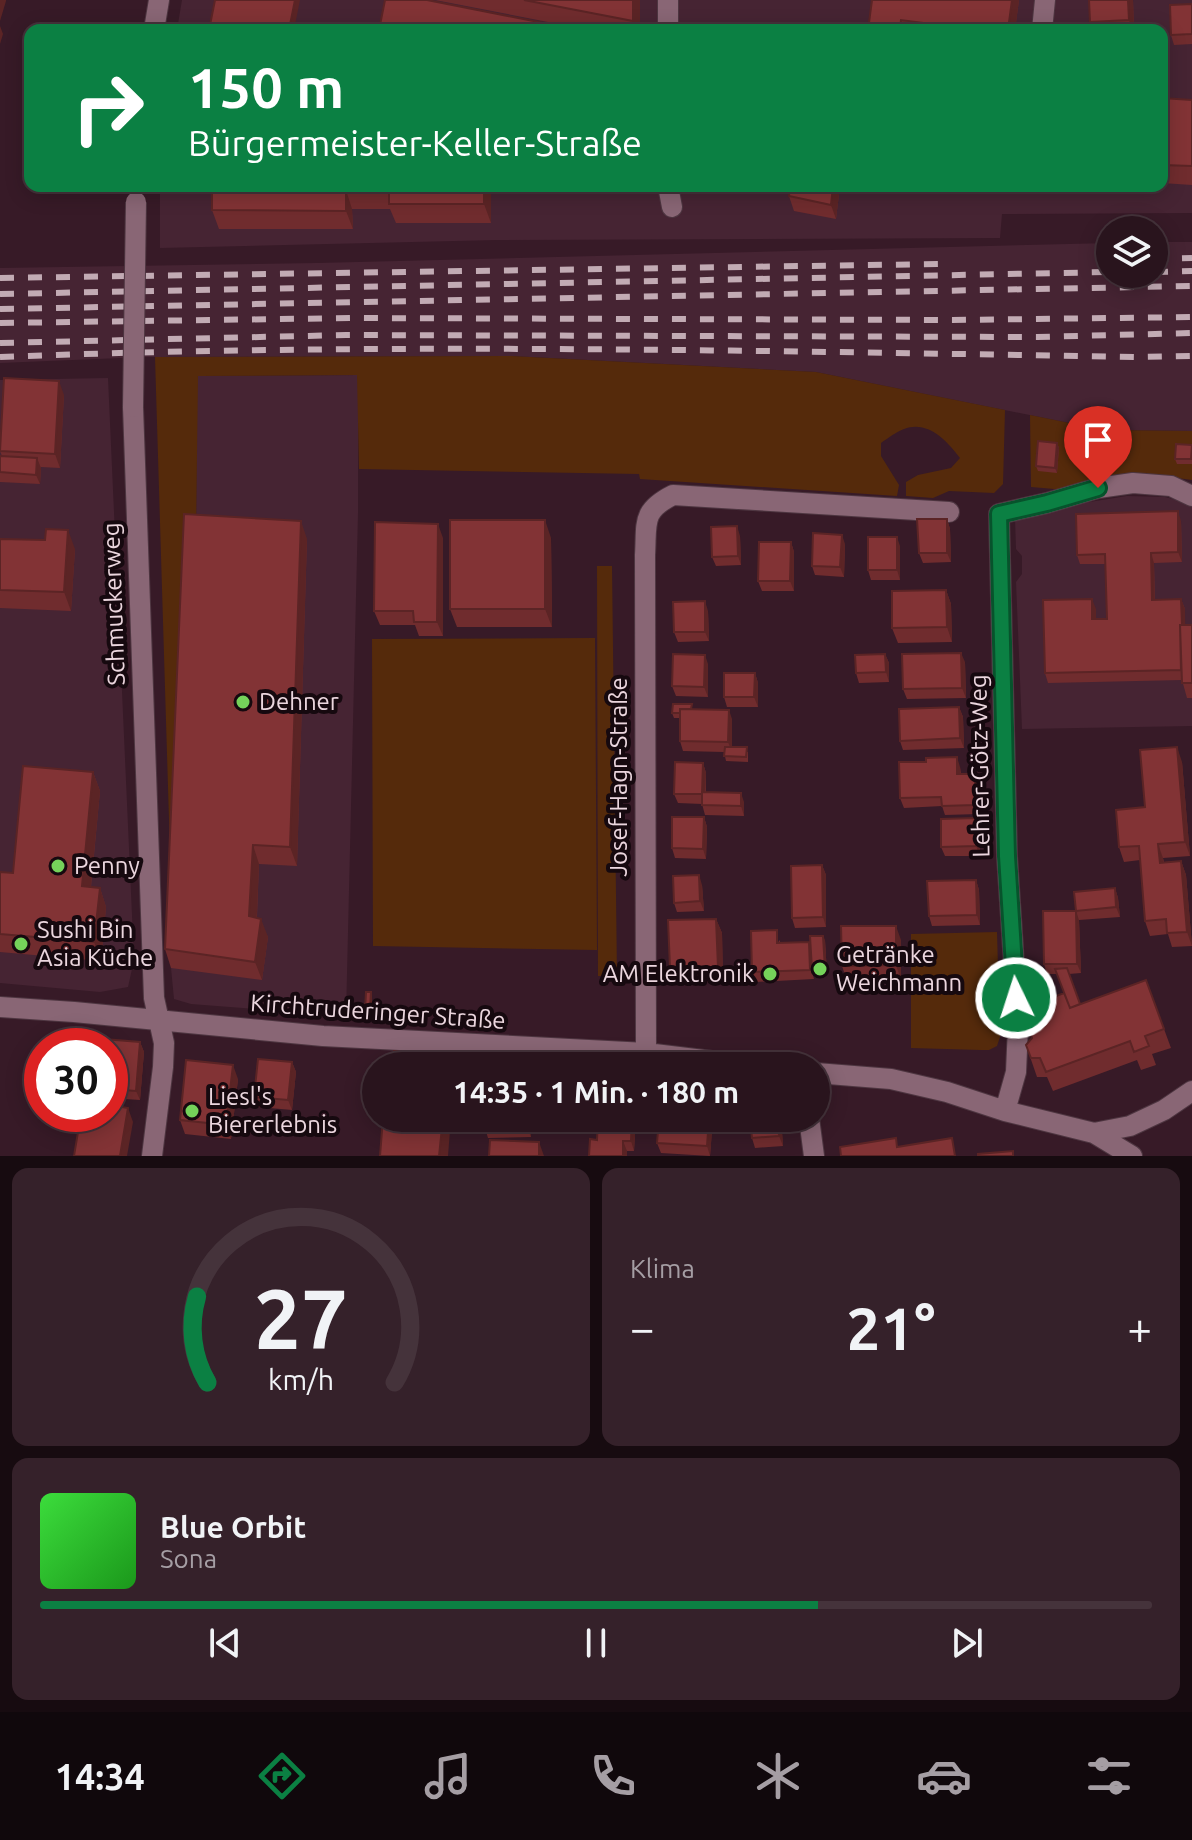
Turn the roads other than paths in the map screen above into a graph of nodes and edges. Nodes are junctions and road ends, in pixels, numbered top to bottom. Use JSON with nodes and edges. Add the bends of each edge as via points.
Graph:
{"nodes":[{"id":1,"x":159,"y":0,"type":"edge"},
{"id":2,"x":668,"y":0,"type":"edge"},
{"id":3,"x":1045,"y":0,"type":"edge"},
{"id":4,"x":155,"y":24,"type":"edge"},
{"id":5,"x":668,"y":24,"type":"edge"},
{"id":6,"x":1043,"y":24,"type":"edge"},
{"id":7,"x":669,"y":192,"type":"edge"},
{"id":8,"x":136,"y":194,"type":"edge"},
{"id":9,"x":672,"y":207,"type":"dead end"},
{"id":10,"x":1192,"y":496,"type":"edge"},
{"id":11,"x":949,"y":512,"type":"dead end"},
{"id":12,"x":0,"y":1007,"type":"edge"},
{"id":13,"x":159,"y":1020,"type":"junction"},
{"id":14,"x":627,"y":1052,"type":"edge"},
{"id":15,"x":646,"y":1052,"type":"edge"},
{"id":16,"x":830,"y":1074,"type":"edge"},
{"id":17,"x":1192,"y":1091,"type":"edge"},
{"id":18,"x":1005,"y":1111,"type":"junction"},
{"id":19,"x":811,"y":1132,"type":"edge"},
{"id":20,"x":1094,"y":1133,"type":"junction"},
{"id":21,"x":152,"y":1156,"type":"edge"},
{"id":22,"x":814,"y":1156,"type":"edge"},
{"id":23,"x":1132,"y":1156,"type":"edge"}],
"edges":[{"from":1,"to":4,"type":"street"},
{"from":2,"to":5,"type":"street"},
{"from":3,"to":6,"type":"street"},
{"from":7,"to":9,"type":"street"},
{"from":8,"to":13,"type":"street","name":"Schmuckerweg","bridge":true,"via":[[133,407],[154,998]]},
{"from":10,"to":18,"type":"street","name":"Lehrer-Götz-Weg","via":[[1171,486],[1133,483],[999,514],[1007,856],[1018,1026],[1016,1072]]},
{"from":11,"to":15,"type":"street","name":"Josef-Hagn-Straße","via":[[673,495],[657,503],[648,517]]},
{"from":12,"to":13,"type":"street","name":"Kirchtruderinger Straße"},
{"from":13,"to":14,"type":"street","name":"Kirchtruderinger Straße","via":[[323,1036]]},
{"from":13,"to":21,"type":"street","name":"Schmuckerweg","via":[[163,1067]]},
{"from":16,"to":18,"type":"street","via":[[891,1079]]},
{"from":17,"to":20,"type":"street","via":[[1130,1126]]},
{"from":18,"to":20,"type":"street"},
{"from":19,"to":22,"type":"street"},
{"from":20,"to":23,"type":"street"}]}
